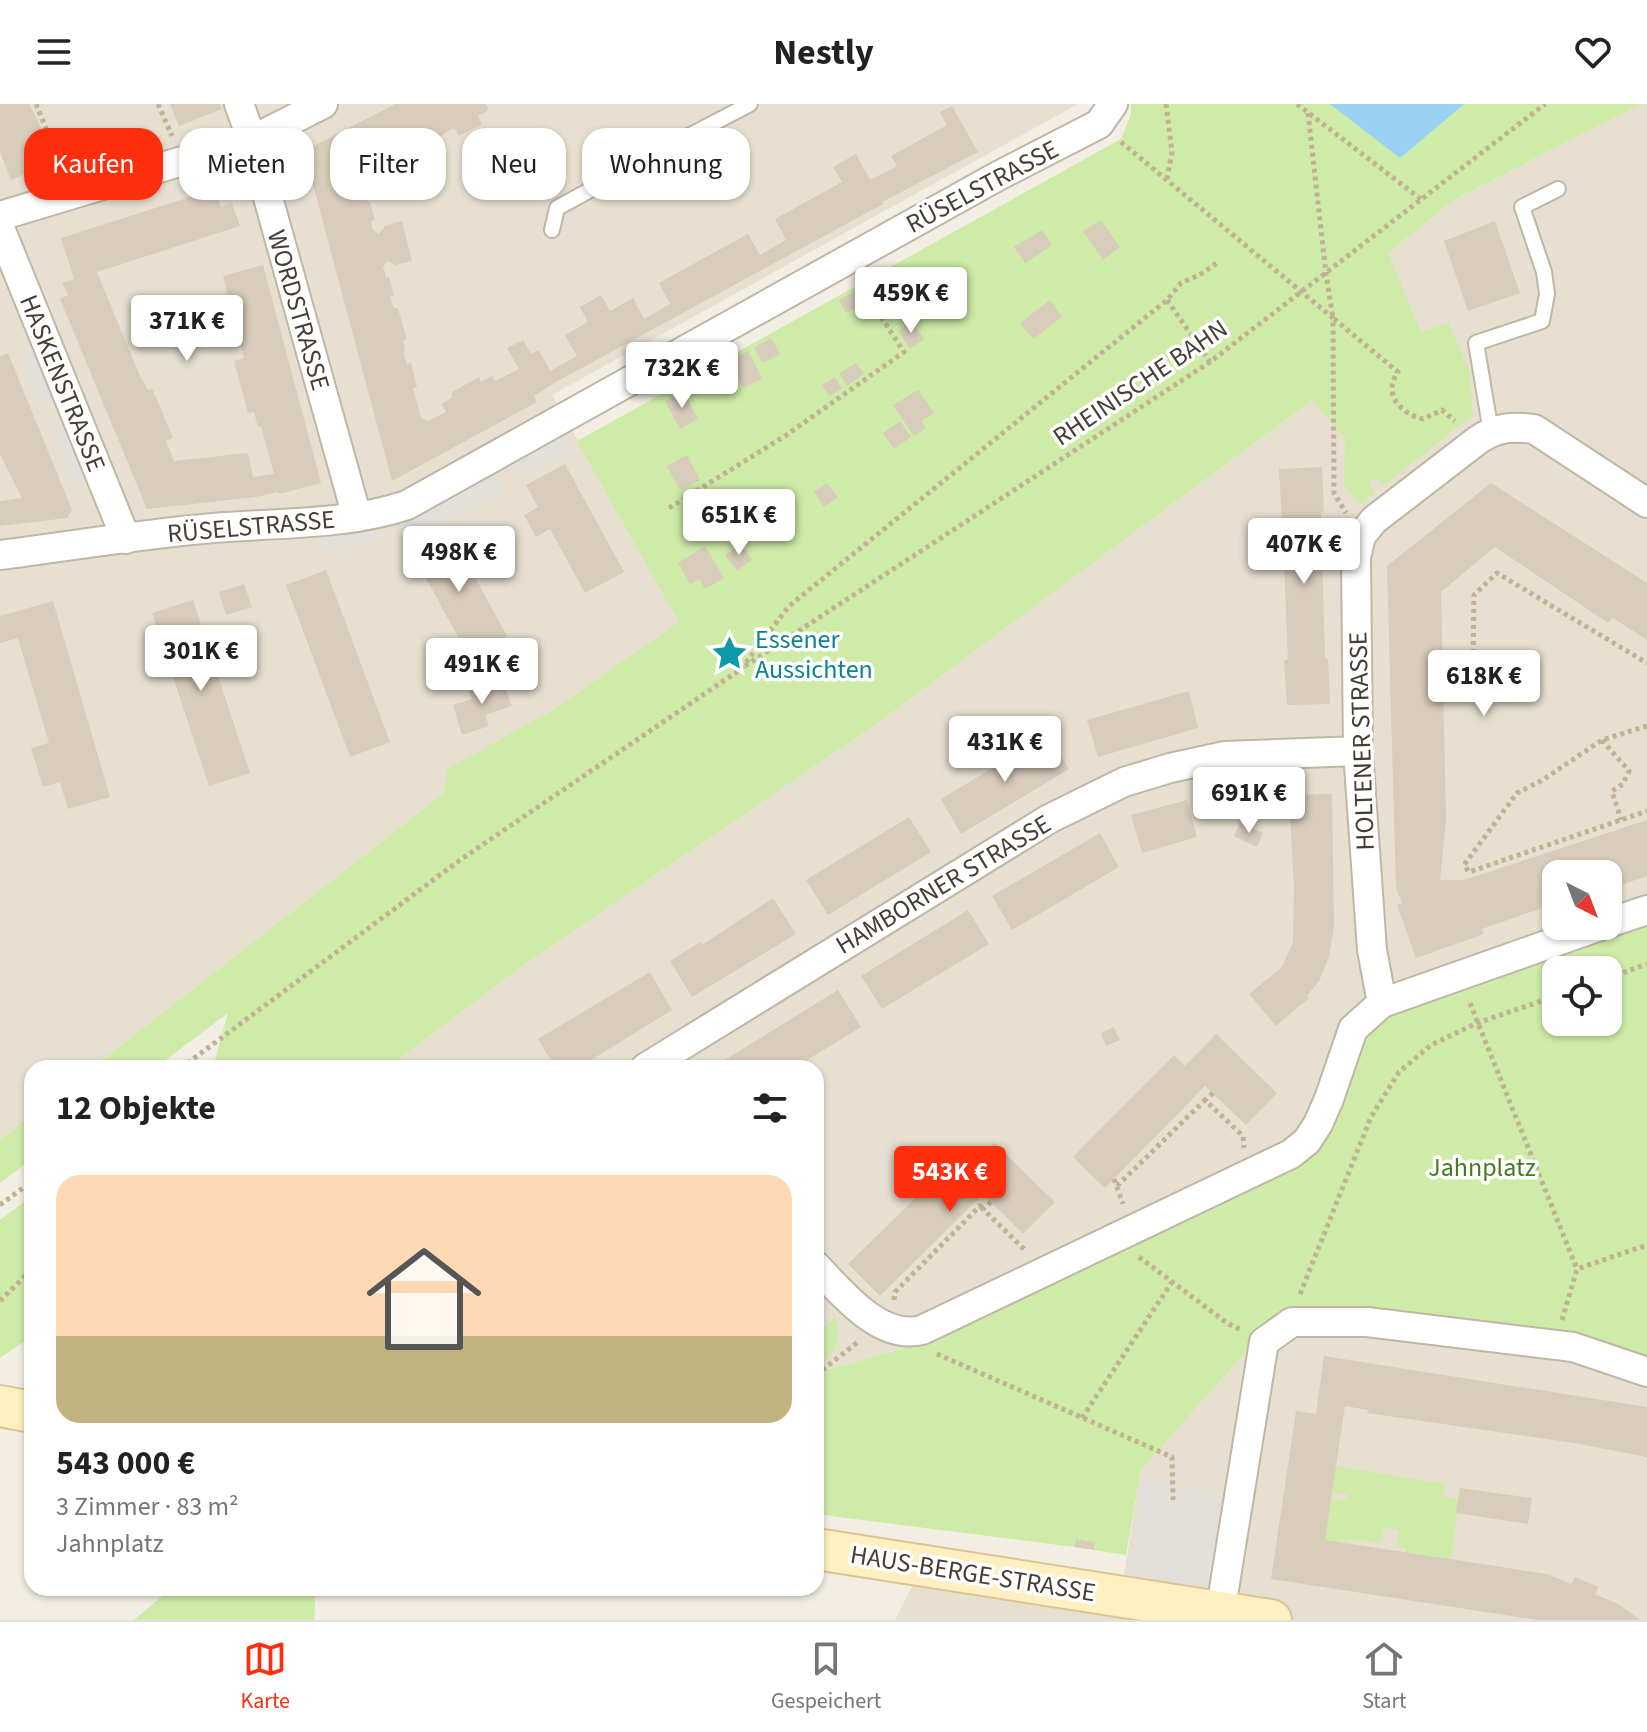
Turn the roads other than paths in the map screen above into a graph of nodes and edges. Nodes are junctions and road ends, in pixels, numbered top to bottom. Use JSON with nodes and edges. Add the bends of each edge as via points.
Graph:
{"nodes":[{"id":1,"x":239,"y":104,"type":"edge"},
{"id":2,"x":323,"y":104,"type":"edge"},
{"id":3,"x":750,"y":104,"type":"edge"},
{"id":4,"x":1106,"y":114,"type":"edge"},
{"id":5,"x":248,"y":128,"type":"edge"},
{"id":6,"x":276,"y":128,"type":"edge"},
{"id":7,"x":179,"y":163,"type":"edge"},
{"id":8,"x":1558,"y":189,"type":"dead end"},
{"id":9,"x":269,"y":200,"type":"edge"},
{"id":10,"x":0,"y":216,"type":"edge"},
{"id":11,"x":0,"y":228,"type":"edge"},
{"id":12,"x":552,"y":230,"type":"dead end"},
{"id":13,"x":1484,"y":436,"type":"junction"},
{"id":14,"x":1647,"y":503,"type":"edge"},
{"id":15,"x":357,"y":517,"type":"junction"},
{"id":16,"x":126,"y":539,"type":"junction"},
{"id":17,"x":0,"y":555,"type":"edge"},
{"id":18,"x":1358,"y":751,"type":"junction"},
{"id":19,"x":1647,"y":910,"type":"edge"},
{"id":20,"x":1622,"y":918,"type":"edge"},
{"id":21,"x":1559,"y":940,"type":"edge"},
{"id":22,"x":1382,"y":1003,"type":"junction"},
{"id":23,"x":678,"y":1059,"type":"edge"},
{"id":24,"x":824,"y":1273,"type":"edge"},
{"id":25,"x":1647,"y":1372,"type":"edge"},
{"id":26,"x":0,"y":1406,"type":"edge"},
{"id":27,"x":24,"y":1410,"type":"edge"},
{"id":28,"x":824,"y":1550,"type":"edge"},
{"id":29,"x":1220,"y":1614,"type":"junction"},
{"id":30,"x":1271,"y":1620,"type":"edge"}],
"edges":[{"from":1,"to":5,"type":"street","name":"WORDSTRASSE"},
{"from":2,"to":6,"type":"street"},
{"from":3,"to":12,"type":"lane","via":[[683,139],[655,144],[636,165],[557,208]]},
{"from":4,"to":15,"type":"street","name":"RÜSELSTRASSE","via":[[407,505]]},
{"from":7,"to":10,"type":"street"},
{"from":8,"to":13,"type":"lane","via":[[1522,207],[1544,272],[1542,321],[1476,343]]},
{"from":9,"to":15,"type":"street","name":"WORDSTRASSE"},
{"from":11,"to":16,"type":"street","name":"HASKENSTRASSE"},
{"from":13,"to":14,"type":"street","via":[[1512,426],[1534,429]]},
{"from":13,"to":18,"type":"street","name":"HOLTENER STRASSE","via":[[1374,520],[1361,536],[1356,558]]},
{"from":15,"to":16,"type":"street","name":"RÜSELSTRASSE"},
{"from":16,"to":17,"type":"street","name":"RÜSELSTRASSE"},
{"from":18,"to":22,"type":"street","name":"HOLTENER STRASSE","via":[[1372,950]]},
{"from":18,"to":23,"type":"street","name":"HAMBORNER STRASSE","via":[[1225,756],[1124,782],[1049,819]]},
{"from":19,"to":20,"type":"street"},
{"from":21,"to":22,"type":"street"},
{"from":22,"to":24,"type":"street","via":[[1353,1029],[1329,1099],[1307,1141],[1291,1154],[908,1334],[876,1321]]},
{"from":25,"to":29,"type":"street","via":[[1573,1347],[1367,1322],[1292,1322],[1264,1342]]},
{"from":26,"to":27,"type":"main road"},
{"from":28,"to":29,"type":"main road","name":"HAUS-BERGE-STRASSE"},
{"from":29,"to":30,"type":"main road","name":"HAUS-BERGE-STRASSE"}]}
